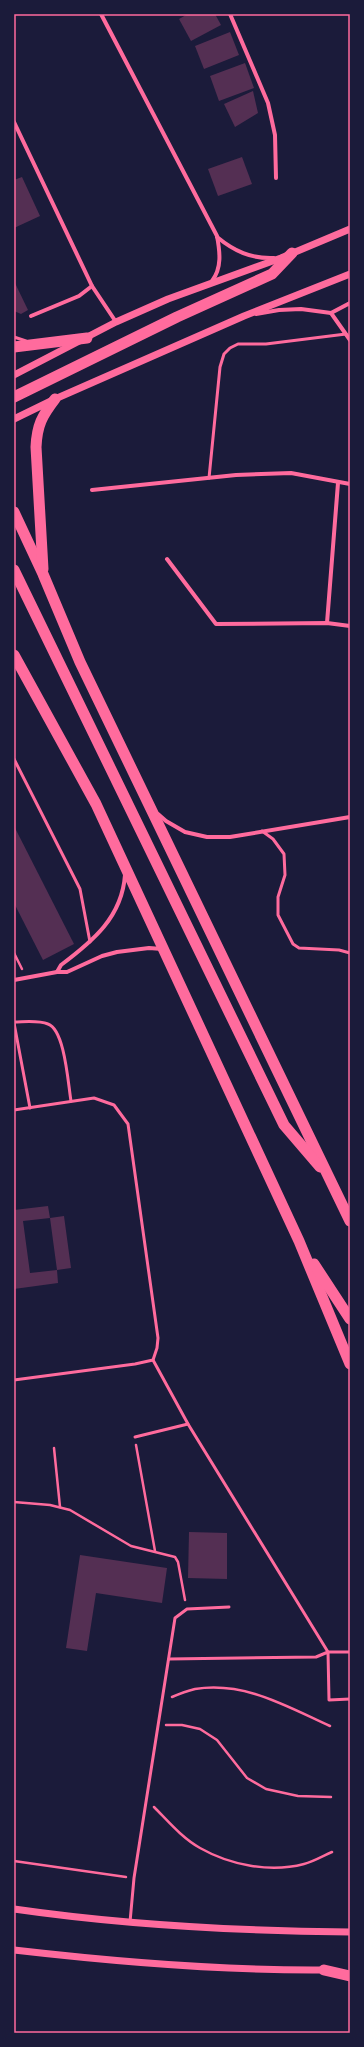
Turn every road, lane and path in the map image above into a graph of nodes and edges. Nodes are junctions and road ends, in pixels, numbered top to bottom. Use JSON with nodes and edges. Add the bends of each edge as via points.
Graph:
{"nodes":[{"id":1,"x":101,"y":14,"type":"edge"},
{"id":2,"x":230,"y":14,"type":"edge"},
{"id":3,"x":14,"y":122,"type":"edge"},
{"id":4,"x":276,"y":178,"type":"dead end"},
{"id":5,"x":350,"y":229,"type":"edge"},
{"id":6,"x":217,"y":236,"type":"junction"},
{"id":7,"x":292,"y":253,"type":"junction"},
{"id":8,"x":281,"y":258,"type":"junction"},
{"id":9,"x":350,"y":274,"type":"edge"},
{"id":10,"x":211,"y":283,"type":"junction"},
{"id":11,"x":92,"y":286,"type":"junction"},
{"id":12,"x":350,"y":303,"type":"edge"},
{"id":13,"x":331,"y":313,"type":"junction"},
{"id":14,"x":31,"y":316,"type":"dead end"},
{"id":15,"x":244,"y":316,"type":"junction"},
{"id":16,"x":116,"y":322,"type":"junction"},
{"id":17,"x":346,"y":334,"type":"junction"},
{"id":18,"x":14,"y":337,"type":"edge"},
{"id":19,"x":87,"y":338,"type":"junction"},
{"id":20,"x":350,"y":340,"type":"edge"},
{"id":21,"x":37,"y":346,"type":"junction"},
{"id":22,"x":14,"y":347,"type":"edge"},
{"id":23,"x":14,"y":375,"type":"edge"},
{"id":24,"x":14,"y":397,"type":"edge"},
{"id":25,"x":55,"y":399,"type":"junction"},
{"id":26,"x":14,"y":419,"type":"edge"},
{"id":27,"x":209,"y":478,"type":"junction"},
{"id":28,"x":338,"y":483,"type":"junction"},
{"id":29,"x":350,"y":484,"type":"edge"},
{"id":30,"x":92,"y":490,"type":"dead end"},
{"id":31,"x":14,"y":512,"type":"edge"},
{"id":32,"x":167,"y":559,"type":"dead end"},
{"id":33,"x":14,"y":570,"type":"edge"},
{"id":34,"x":43,"y":574,"type":"junction"},
{"id":35,"x":327,"y":623,"type":"junction"},
{"id":36,"x":350,"y":626,"type":"edge"},
{"id":37,"x":14,"y":655,"type":"edge"},
{"id":38,"x":14,"y":759,"type":"edge"},
{"id":39,"x":149,"y":805,"type":"junction"},
{"id":40,"x":350,"y":817,"type":"edge"},
{"id":41,"x":262,"y":831,"type":"junction"},
{"id":42,"x":126,"y":867,"type":"junction"},
{"id":43,"x":90,"y":942,"type":"junction"},
{"id":44,"x":165,"y":950,"type":"junction"},
{"id":45,"x":14,"y":953,"type":"edge"},
{"id":46,"x":350,"y":953,"type":"edge"},
{"id":47,"x":57,"y":972,"type":"junction"},
{"id":48,"x":26,"y":978,"type":"junction"},
{"id":49,"x":14,"y":980,"type":"edge"},
{"id":50,"x":14,"y":1023,"type":"edge"},
{"id":51,"x":71,"y":1101,"type":"junction"},
{"id":52,"x":30,"y":1108,"type":"junction"},
{"id":53,"x":14,"y":1110,"type":"edge"},
{"id":54,"x":330,"y":1180,"type":"junction"},
{"id":55,"x":350,"y":1221,"type":"edge"},
{"id":56,"x":299,"y":1241,"type":"junction"},
{"id":57,"x":350,"y":1319,"type":"edge"},
{"id":58,"x":153,"y":1360,"type":"junction"},
{"id":59,"x":350,"y":1364,"type":"edge"},
{"id":60,"x":14,"y":1380,"type":"edge"},
{"id":61,"x":188,"y":1424,"type":"junction"},
{"id":62,"x":134,"y":1437,"type":"joint"},
{"id":63,"x":54,"y":1448,"type":"dead end"},
{"id":64,"x":14,"y":1502,"type":"edge"},
{"id":65,"x":60,"y":1507,"type":"junction"},
{"id":66,"x":155,"y":1551,"type":"junction"},
{"id":67,"x":229,"y":1607,"type":"dead end"},
{"id":68,"x":187,"y":1609,"type":"junction"},
{"id":69,"x":328,"y":1652,"type":"junction"},
{"id":70,"x":350,"y":1652,"type":"edge"},
{"id":71,"x":169,"y":1659,"type":"junction"},
{"id":72,"x":350,"y":1699,"type":"edge"},
{"id":73,"x":162,"y":1700,"type":"junction"},
{"id":74,"x":158,"y":1725,"type":"junction"},
{"id":75,"x":330,"y":1726,"type":"dead end"},
{"id":76,"x":331,"y":1797,"type":"dead end"},
{"id":77,"x":146,"y":1798,"type":"junction"},
{"id":78,"x":332,"y":1852,"type":"dead end"},
{"id":79,"x":14,"y":1861,"type":"edge"},
{"id":80,"x":134,"y":1878,"type":"junction"},
{"id":81,"x":14,"y":1910,"type":"edge"},
{"id":82,"x":130,"y":1923,"type":"junction"},
{"id":83,"x":350,"y":1932,"type":"edge"},
{"id":84,"x":14,"y":1950,"type":"edge"},
{"id":85,"x":324,"y":1970,"type":"junction"},
{"id":86,"x":350,"y":1970,"type":"edge"},
{"id":87,"x":350,"y":1976,"type":"edge"}],
"edges":[{"from":1,"to":6,"type":"street"},
{"from":2,"to":4,"type":"street","via":[[268,103],[274,135]]},
{"from":3,"to":11,"type":"street"},
{"from":5,"to":7,"type":"street"},
{"from":6,"to":8,"type":"street","via":[[230,248],[246,255],[263,259]]},
{"from":6,"to":10,"type":"street","via":[[219,263],[217,275]]},
{"from":7,"to":8,"type":"street"},
{"from":7,"to":24,"type":"highway","via":[[272,274],[177,317]]},
{"from":8,"to":10,"type":"street"},
{"from":9,"to":15,"type":"street"},
{"from":10,"to":16,"type":"street"},
{"from":11,"to":14,"type":"street","via":[[79,296]]},
{"from":11,"to":16,"type":"street"},
{"from":12,"to":13,"type":"street"},
{"from":13,"to":15,"type":"street","via":[[314,310],[279,310]]},
{"from":13,"to":17,"type":"street"},
{"from":15,"to":25,"type":"street"},
{"from":16,"to":19,"type":"street"},
{"from":17,"to":20,"type":"street"},
{"from":17,"to":27,"type":"lane","via":[[266,344],[238,344],[224,354],[220,367]]},
{"from":18,"to":21,"type":"lane"},
{"from":19,"to":21,"type":"highway"},
{"from":19,"to":23,"type":"street"},
{"from":21,"to":22,"type":"highway"},
{"from":25,"to":26,"type":"street"},
{"from":25,"to":34,"type":"highway","via":[[41,417],[36,446]]},
{"from":27,"to":28,"type":"street","via":[[291,473]]},
{"from":27,"to":30,"type":"street"},
{"from":28,"to":29,"type":"street"},
{"from":28,"to":35,"type":"street"},
{"from":31,"to":34,"type":"highway"},
{"from":32,"to":35,"type":"street","via":[[216,624]]},
{"from":33,"to":54,"type":"highway","via":[[284,1125]]},
{"from":34,"to":39,"type":"highway","via":[[80,662]]},
{"from":35,"to":36,"type":"street"},
{"from":37,"to":42,"type":"highway","via":[[96,804]]},
{"from":38,"to":43,"type":"lane","via":[[80,890]]},
{"from":39,"to":41,"type":"street","via":[[166,821],[185,832],[207,837]]},
{"from":39,"to":54,"type":"highway"},
{"from":40,"to":41,"type":"street"},
{"from":41,"to":46,"type":"lane","via":[[273,839],[284,854],[285,875],[278,897],[278,915],[293,944],[299,948],[340,950]]},
{"from":42,"to":43,"type":"street","via":[[125,884],[113,916]]},
{"from":42,"to":44,"type":"highway"},
{"from":43,"to":47,"type":"street","via":[[61,965]]},
{"from":44,"to":47,"type":"street","via":[[149,948],[117,952],[67,972]]},
{"from":44,"to":56,"type":"highway"},
{"from":45,"to":48,"type":"path"},
{"from":47,"to":48,"type":"street"},
{"from":48,"to":49,"type":"street"},
{"from":50,"to":51,"type":"lane","via":[[48,1024],[56,1030],[63,1053]]},
{"from":50,"to":52,"type":"lane"},
{"from":51,"to":52,"type":"lane"},
{"from":51,"to":58,"type":"lane","via":[[94,1098],[114,1105],[128,1124],[158,1338]]},
{"from":52,"to":53,"type":"lane"},
{"from":54,"to":55,"type":"highway"},
{"from":56,"to":57,"type":"highway"},
{"from":56,"to":59,"type":"highway"},
{"from":58,"to":60,"type":"lane"},
{"from":58,"to":61,"type":"lane"},
{"from":61,"to":62,"type":"lane"},
{"from":61,"to":69,"type":"lane"},
{"from":62,"to":66,"type":"path"},
{"from":63,"to":65,"type":"path"},
{"from":64,"to":65,"type":"path"},
{"from":65,"to":66,"type":"path","via":[[70,1510],[131,1546]]},
{"from":66,"to":68,"type":"path","via":[[175,1557],[178,1562]]},
{"from":67,"to":68,"type":"lane"},
{"from":68,"to":71,"type":"lane","via":[[175,1618]]},
{"from":69,"to":70,"type":"lane"},
{"from":69,"to":71,"type":"lane","via":[[316,1657]]},
{"from":69,"to":72,"type":"lane","via":[[329,1700]]},
{"from":71,"to":73,"type":"lane"},
{"from":73,"to":74,"type":"lane"},
{"from":73,"to":75,"type":"path","via":[[194,1689],[224,1687],[252,1692]]},
{"from":74,"to":76,"type":"path","via":[[182,1725],[200,1729],[217,1740],[247,1778],[266,1790],[298,1796]]},
{"from":74,"to":77,"type":"lane"},
{"from":77,"to":78,"type":"path","via":[[199,1848],[225,1859],[250,1866],[276,1868],[304,1864]]},
{"from":77,"to":80,"type":"lane"},
{"from":79,"to":80,"type":"path"},
{"from":80,"to":82,"type":"lane"},
{"from":81,"to":82,"type":"street"},
{"from":82,"to":83,"type":"street"},
{"from":84,"to":85,"type":"street","via":[[214,1968]]},
{"from":85,"to":86,"type":"street"},
{"from":85,"to":87,"type":"highway"}]}
